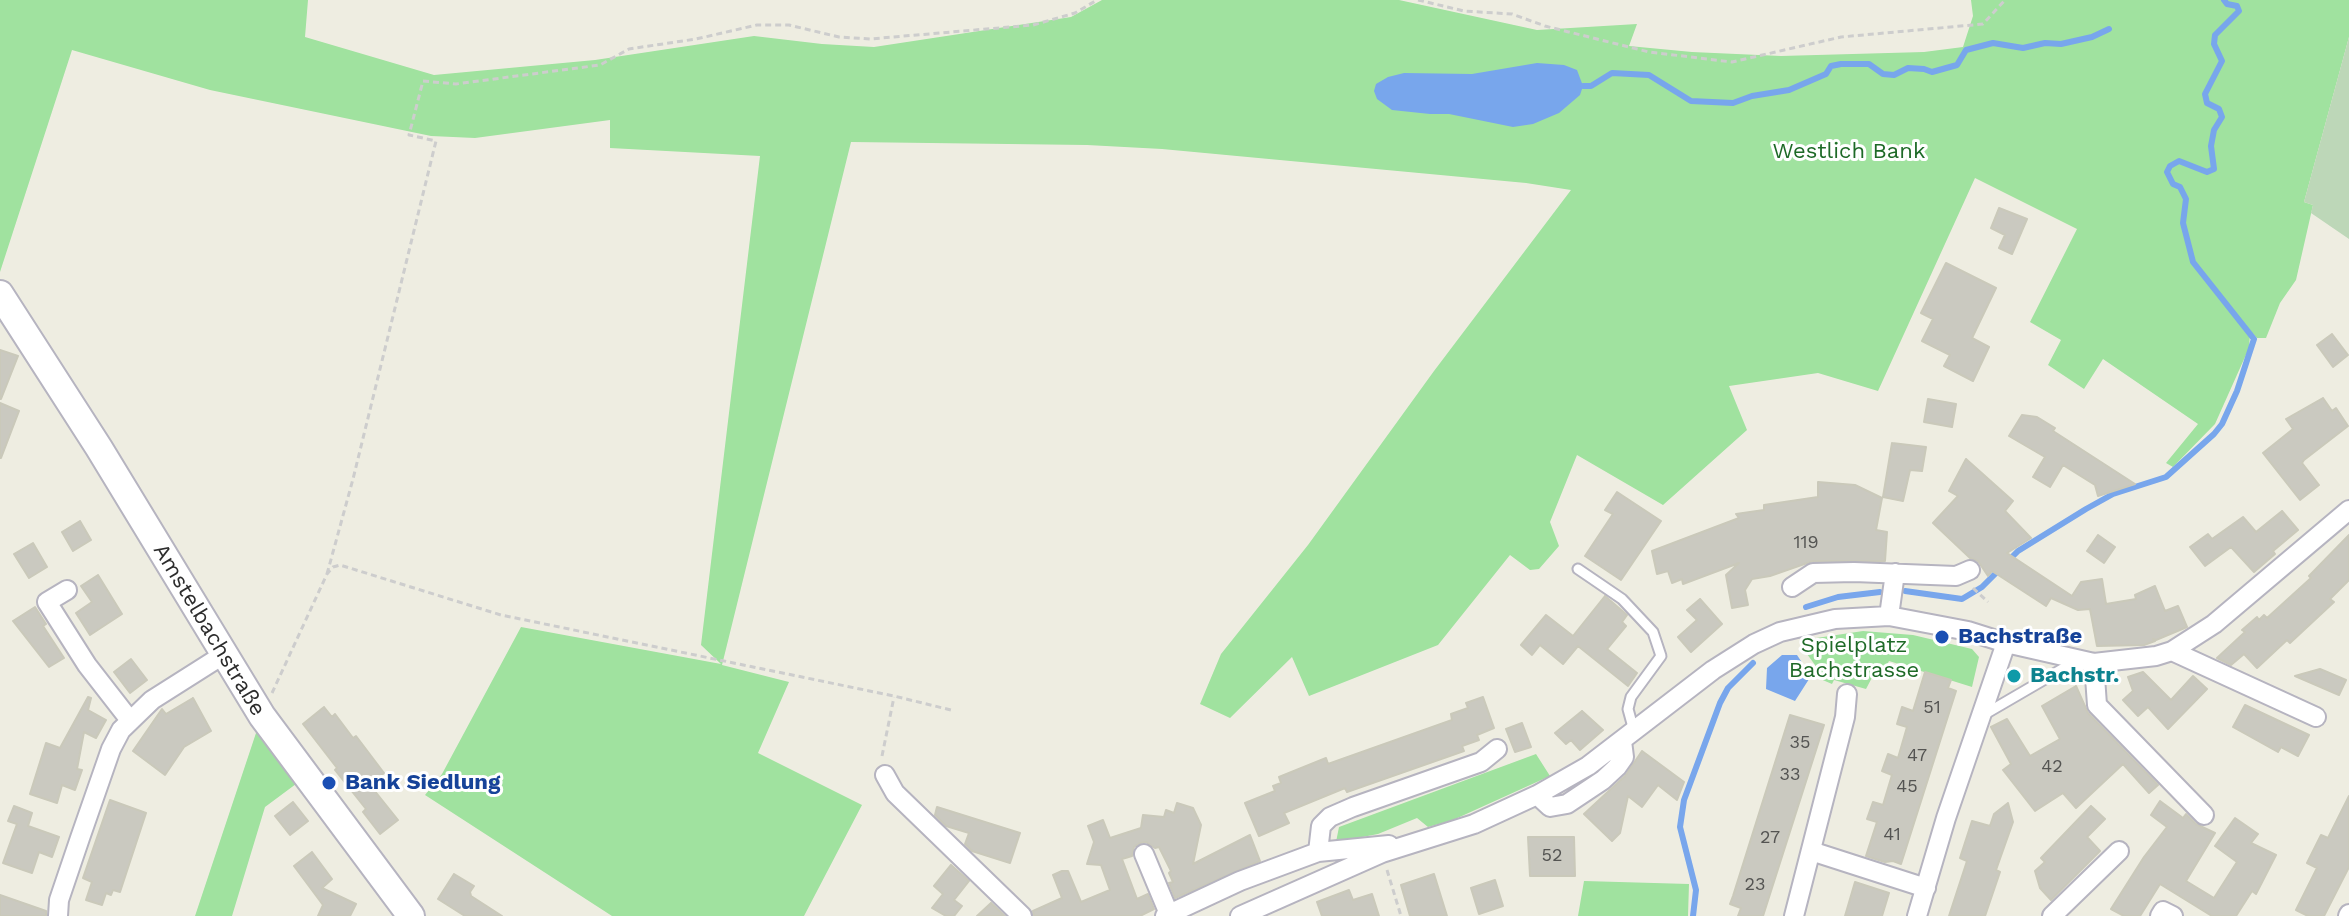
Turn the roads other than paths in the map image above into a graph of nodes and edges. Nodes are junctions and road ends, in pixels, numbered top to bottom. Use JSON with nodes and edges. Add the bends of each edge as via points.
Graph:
{"nodes":[{"id":1,"x":0,"y":294,"type":"edge"},
{"id":2,"x":2349,"y":510,"type":"edge"},
{"id":3,"x":1578,"y":569,"type":"dead end"},
{"id":4,"x":1971,"y":579,"type":"road end"},
{"id":5,"x":1792,"y":587,"type":"dead end"},
{"id":6,"x":67,"y":590,"type":"dead end"},
{"id":7,"x":1892,"y":593,"type":"junction"},
{"id":8,"x":2006,"y":643,"type":"junction"},
{"id":9,"x":2172,"y":651,"type":"junction"},
{"id":10,"x":223,"y":655,"type":"junction"},
{"id":11,"x":2087,"y":661,"type":"junction"},
{"id":12,"x":1847,"y":694,"type":"dead end"},
{"id":13,"x":1982,"y":716,"type":"junction"},
{"id":14,"x":2316,"y":717,"type":"dead end"},
{"id":15,"x":129,"y":719,"type":"junction"},
{"id":16,"x":1628,"y":736,"type":"junction"},
{"id":17,"x":1497,"y":749,"type":"dead end"},
{"id":18,"x":885,"y":775,"type":"road end"},
{"id":19,"x":2204,"y":815,"type":"dead end"},
{"id":20,"x":1400,"y":846,"type":"junction"},
{"id":21,"x":1811,"y":851,"type":"junction"},
{"id":22,"x":2119,"y":851,"type":"dead end"},
{"id":23,"x":1318,"y":852,"type":"junction"},
{"id":24,"x":1144,"y":854,"type":"dead end"},
{"id":25,"x":1926,"y":888,"type":"junction"},
{"id":26,"x":1167,"y":915,"type":"edge"},
{"id":27,"x":58,"y":916,"type":"edge"},
{"id":28,"x":411,"y":916,"type":"edge"},
{"id":29,"x":1022,"y":916,"type":"edge"},
{"id":30,"x":1240,"y":916,"type":"edge"},
{"id":31,"x":1794,"y":916,"type":"edge"},
{"id":32,"x":1917,"y":916,"type":"edge"},
{"id":33,"x":2052,"y":916,"type":"edge"},
{"id":34,"x":2160,"y":916,"type":"edge"},
{"id":35,"x":2173,"y":916,"type":"edge"}],
"edges":[{"from":1,"to":10,"type":"street","name":"Amstelbachstraße"},
{"from":2,"to":9,"type":"street","via":[[2252,595]]},
{"from":3,"to":16,"type":"lane","via":[[1622,599],[1653,632],[1661,656],[1631,697]]},
{"from":4,"to":7,"type":"street","via":[[1956,576]]},
{"from":5,"to":7,"type":"street","via":[[1813,573]]},
{"from":6,"to":15,"type":"street","via":[[47,602]]},
{"from":7,"to":8,"type":"street","via":[[1968,631]]},
{"from":7,"to":16,"type":"street","via":[[1768,637],[1713,670]]},
{"from":8,"to":11,"type":"street"},
{"from":8,"to":13,"type":"street"},
{"from":9,"to":11,"type":"street","via":[[2137,660]]},
{"from":9,"to":14,"type":"street"},
{"from":10,"to":15,"type":"street"},
{"from":10,"to":28,"type":"street","name":"Amstelbachstraße","via":[[262,716]]},
{"from":11,"to":13,"type":"lane"},
{"from":11,"to":19,"type":"street","via":[[2097,705]]},
{"from":12,"to":21,"type":"street"},
{"from":13,"to":25,"type":"street"},
{"from":15,"to":27,"type":"street","via":[[111,749]]},
{"from":16,"to":20,"type":"street","via":[[1617,767],[1567,804],[1550,807],[1537,795],[1474,824]]},
{"from":17,"to":23,"type":"street","via":[[1481,762],[1330,817],[1321,826]]},
{"from":18,"to":29,"type":"street","via":[[895,793]]},
{"from":20,"to":23,"type":"street"},
{"from":20,"to":30,"type":"street"},
{"from":21,"to":25,"type":"street"},
{"from":21,"to":31,"type":"street"},
{"from":22,"to":33,"type":"street"},
{"from":23,"to":26,"type":"street"},
{"from":24,"to":26,"type":"street"},
{"from":25,"to":32,"type":"street"},
{"from":34,"to":35,"type":"street","via":[[2163,911]]}]}
